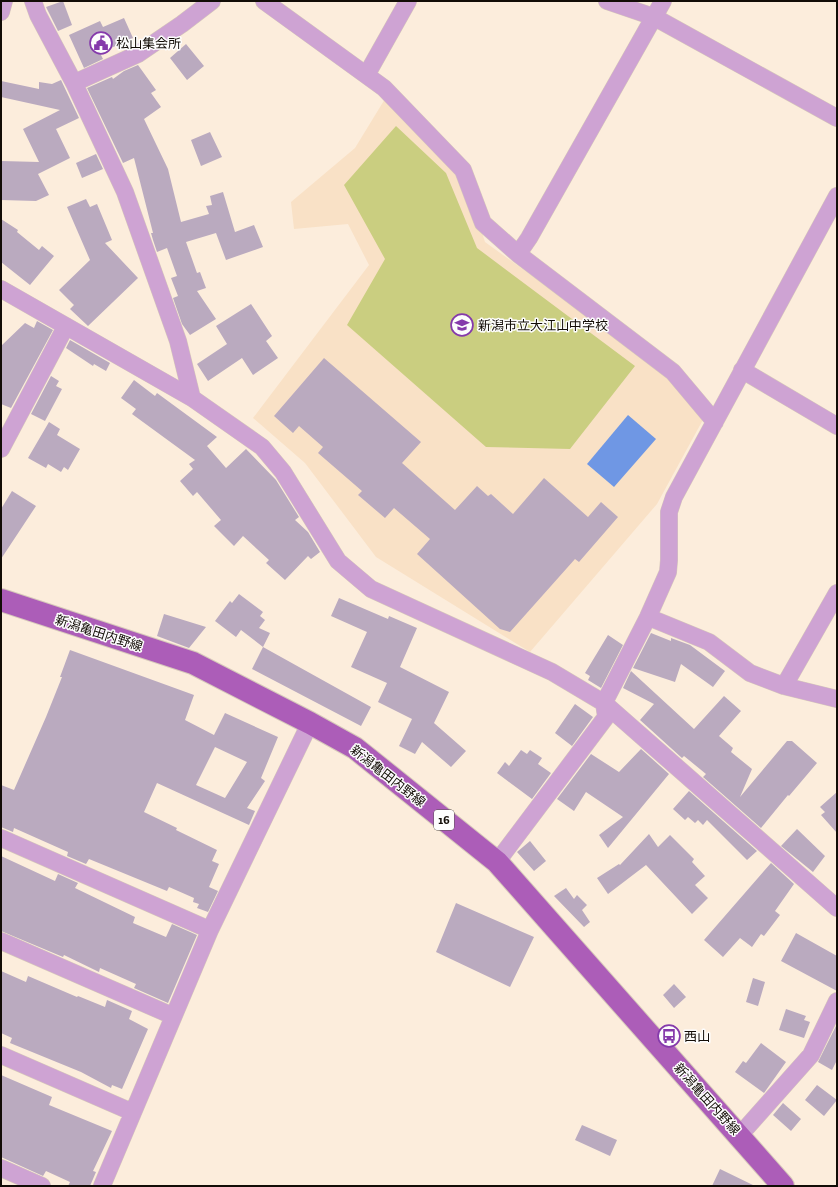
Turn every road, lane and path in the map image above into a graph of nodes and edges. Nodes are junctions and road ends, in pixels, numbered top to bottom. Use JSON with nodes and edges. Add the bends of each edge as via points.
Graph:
{"nodes":[{"id":1,"x":4,"y":1,"type":"edge"},
{"id":2,"x":33,"y":1,"type":"edge"},
{"id":3,"x":212,"y":1,"type":"edge"},
{"id":4,"x":264,"y":1,"type":"edge"},
{"id":5,"x":408,"y":1,"type":"edge"},
{"id":6,"x":607,"y":1,"type":"edge"},
{"id":7,"x":663,"y":1,"type":"edge"},
{"id":8,"x":1,"y":12,"type":"edge"},
{"id":9,"x":654,"y":17,"type":"junction"},
{"id":10,"x":368,"y":74,"type":"junction"},
{"id":11,"x":74,"y":83,"type":"junction"},
{"id":12,"x":837,"y":118,"type":"edge"},
{"id":13,"x":837,"y":196,"type":"edge"},
{"id":14,"x":518,"y":254,"type":"junction"},
{"id":15,"x":1,"y":289,"type":"edge"},
{"id":16,"x":66,"y":326,"type":"junction"},
{"id":17,"x":742,"y":370,"type":"junction"},
{"id":18,"x":192,"y":398,"type":"junction"},
{"id":19,"x":715,"y":422,"type":"junction"},
{"id":20,"x":837,"y":426,"type":"edge"},
{"id":21,"x":1,"y":449,"type":"edge"},
{"id":22,"x":837,"y":593,"type":"edge"},
{"id":23,"x":1,"y":600,"type":"edge"},
{"id":24,"x":648,"y":617,"type":"junction"},
{"id":25,"x":784,"y":686,"type":"junction"},
{"id":26,"x":837,"y":699,"type":"edge"},
{"id":27,"x":604,"y":703,"type":"junction"},
{"id":28,"x":310,"y":723,"type":"junction"},
{"id":29,"x":1,"y":838,"type":"edge"},
{"id":30,"x":497,"y":862,"type":"junction"},
{"id":31,"x":837,"y":908,"type":"edge"},
{"id":32,"x":210,"y":930,"type":"junction"},
{"id":33,"x":1,"y":941,"type":"edge"},
{"id":34,"x":837,"y":1001,"type":"edge"},
{"id":35,"x":173,"y":1016,"type":"junction"},
{"id":36,"x":1,"y":1055,"type":"edge"},
{"id":37,"x":132,"y":1112,"type":"junction"},
{"id":38,"x":739,"y":1136,"type":"junction"},
{"id":39,"x":1,"y":1168,"type":"edge"},
{"id":40,"x":42,"y":1186,"type":"edge"},
{"id":41,"x":102,"y":1186,"type":"edge"},
{"id":42,"x":783,"y":1186,"type":"edge"}],
"edges":[{"from":1,"to":8,"type":"street"},
{"from":2,"to":11,"type":"street"},
{"from":3,"to":11,"type":"street","via":[[138,54]]},
{"from":4,"to":10,"type":"street"},
{"from":5,"to":10,"type":"street"},
{"from":6,"to":9,"type":"street"},
{"from":7,"to":9,"type":"street"},
{"from":9,"to":12,"type":"street"},
{"from":9,"to":14,"type":"street"},
{"from":10,"to":14,"type":"street","via":[[463,170],[483,223]]},
{"from":11,"to":18,"type":"street","via":[[125,192],[178,341]]},
{"from":13,"to":17,"type":"street"},
{"from":14,"to":19,"type":"street","via":[[673,372]]},
{"from":15,"to":16,"type":"street"},
{"from":16,"to":18,"type":"street"},
{"from":16,"to":21,"type":"street"},
{"from":17,"to":19,"type":"street"},
{"from":17,"to":20,"type":"street"},
{"from":18,"to":27,"type":"street","via":[[262,447],[283,472],[338,561],[371,589],[552,672]]},
{"from":19,"to":24,"type":"street","via":[[668,512],[668,572]]},
{"from":22,"to":25,"type":"street"},
{"from":23,"to":28,"type":"main road","name":"新潟亀田内野線","number":"16","via":[[193,663]]},
{"from":24,"to":25,"type":"street","via":[[709,642],[750,673]]},
{"from":24,"to":27,"type":"street"},
{"from":25,"to":26,"type":"street"},
{"from":27,"to":30,"type":"street","via":[[606,717]]},
{"from":27,"to":31,"type":"street"},
{"from":28,"to":30,"type":"main road","name":"新潟亀田内野線","number":"16","via":[[355,748]]},
{"from":28,"to":32,"type":"street"},
{"from":29,"to":32,"type":"street"},
{"from":30,"to":38,"type":"main road","name":"新潟亀田内野線","number":"16"},
{"from":32,"to":35,"type":"street"},
{"from":33,"to":35,"type":"street"},
{"from":34,"to":38,"type":"street","via":[[811,1055]]},
{"from":35,"to":37,"type":"street"},
{"from":36,"to":37,"type":"street"},
{"from":37,"to":41,"type":"street"},
{"from":38,"to":42,"type":"main road","name":"新潟亀田内野線","number":"16"},
{"from":39,"to":40,"type":"street"}]}
